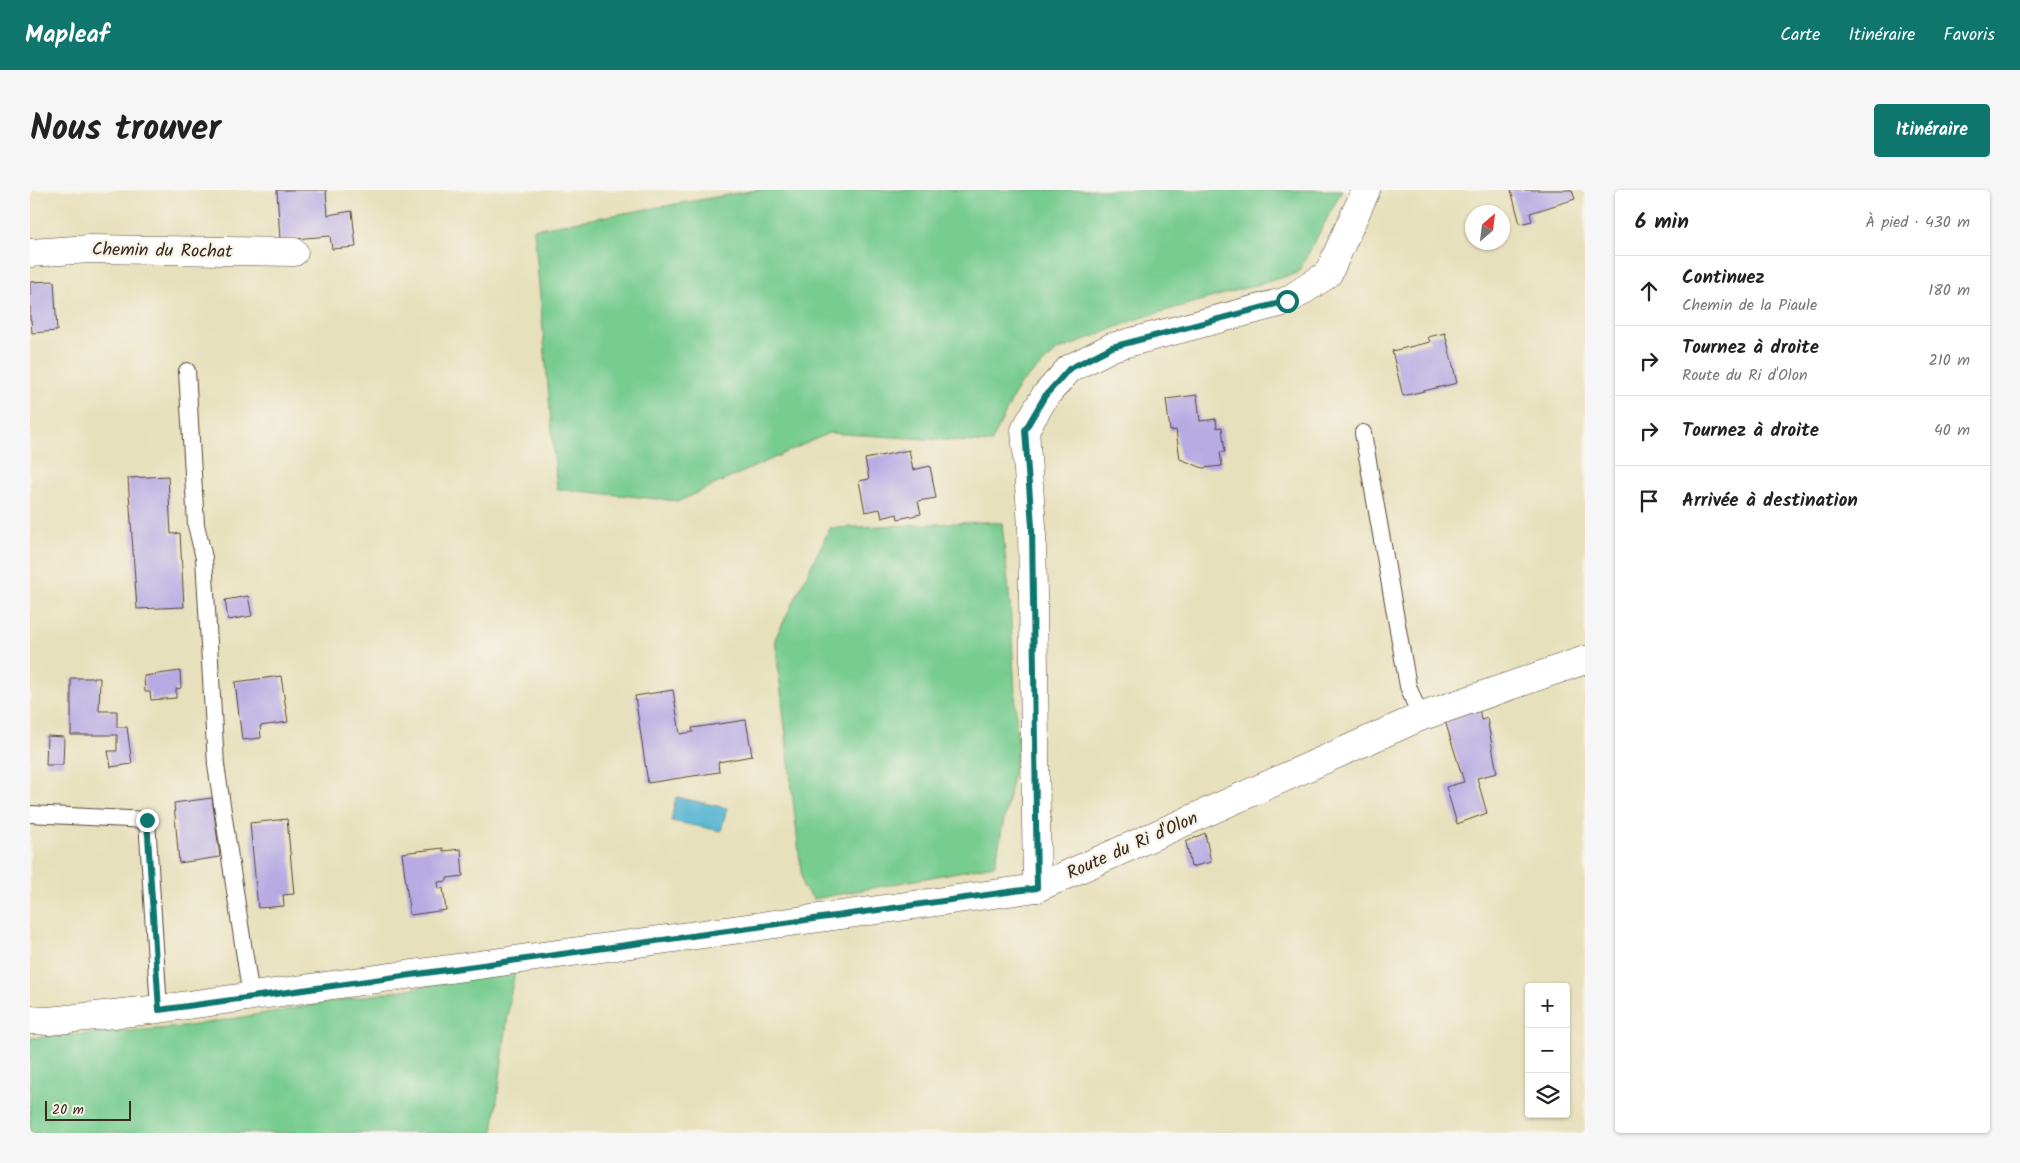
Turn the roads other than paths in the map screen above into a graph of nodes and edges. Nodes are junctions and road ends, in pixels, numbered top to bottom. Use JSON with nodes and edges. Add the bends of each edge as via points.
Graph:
{"nodes":[{"id":1,"x":1366,"y":190,"type":"edge"},
{"id":2,"x":294,"y":252,"type":"dead end"},
{"id":3,"x":30,"y":253,"type":"edge"},
{"id":4,"x":187,"y":371,"type":"dead end"},
{"id":5,"x":1363,"y":433,"type":"dead end"},
{"id":6,"x":1585,"y":660,"type":"edge"},
{"id":7,"x":1420,"y":717,"type":"junction"},
{"id":8,"x":30,"y":814,"type":"edge"},
{"id":9,"x":1037,"y":888,"type":"junction"},
{"id":10,"x":251,"y":997,"type":"junction"},
{"id":11,"x":159,"y":1010,"type":"junction"},
{"id":12,"x":30,"y":1020,"type":"edge"}],
"edges":[{"from":1,"to":9,"type":"street","via":[[1328,274],[1287,301],[1112,347],[1069,369],[1045,396],[1025,430],[1032,526]]},
{"from":2,"to":3,"type":"street","name":"Chemin du Rochat","via":[[90,248]]},
{"from":4,"to":10,"type":"lane","via":[[196,525],[204,558],[216,765]]},
{"from":5,"to":7,"type":"lane","via":[[1408,686]]},
{"from":6,"to":7,"type":"street","name":"Route du Ri d'Olon"},
{"from":7,"to":9,"type":"street","name":"Route du Ri d'Olon"},
{"from":8,"to":11,"type":"lane","via":[[147,820]]},
{"from":9,"to":10,"type":"street","name":"Route du Ri d'Olon"},
{"from":10,"to":11,"type":"street","name":"Route du Ri d'Olon"},
{"from":11,"to":12,"type":"street","name":"Route du Ri d'Olon"}]}
